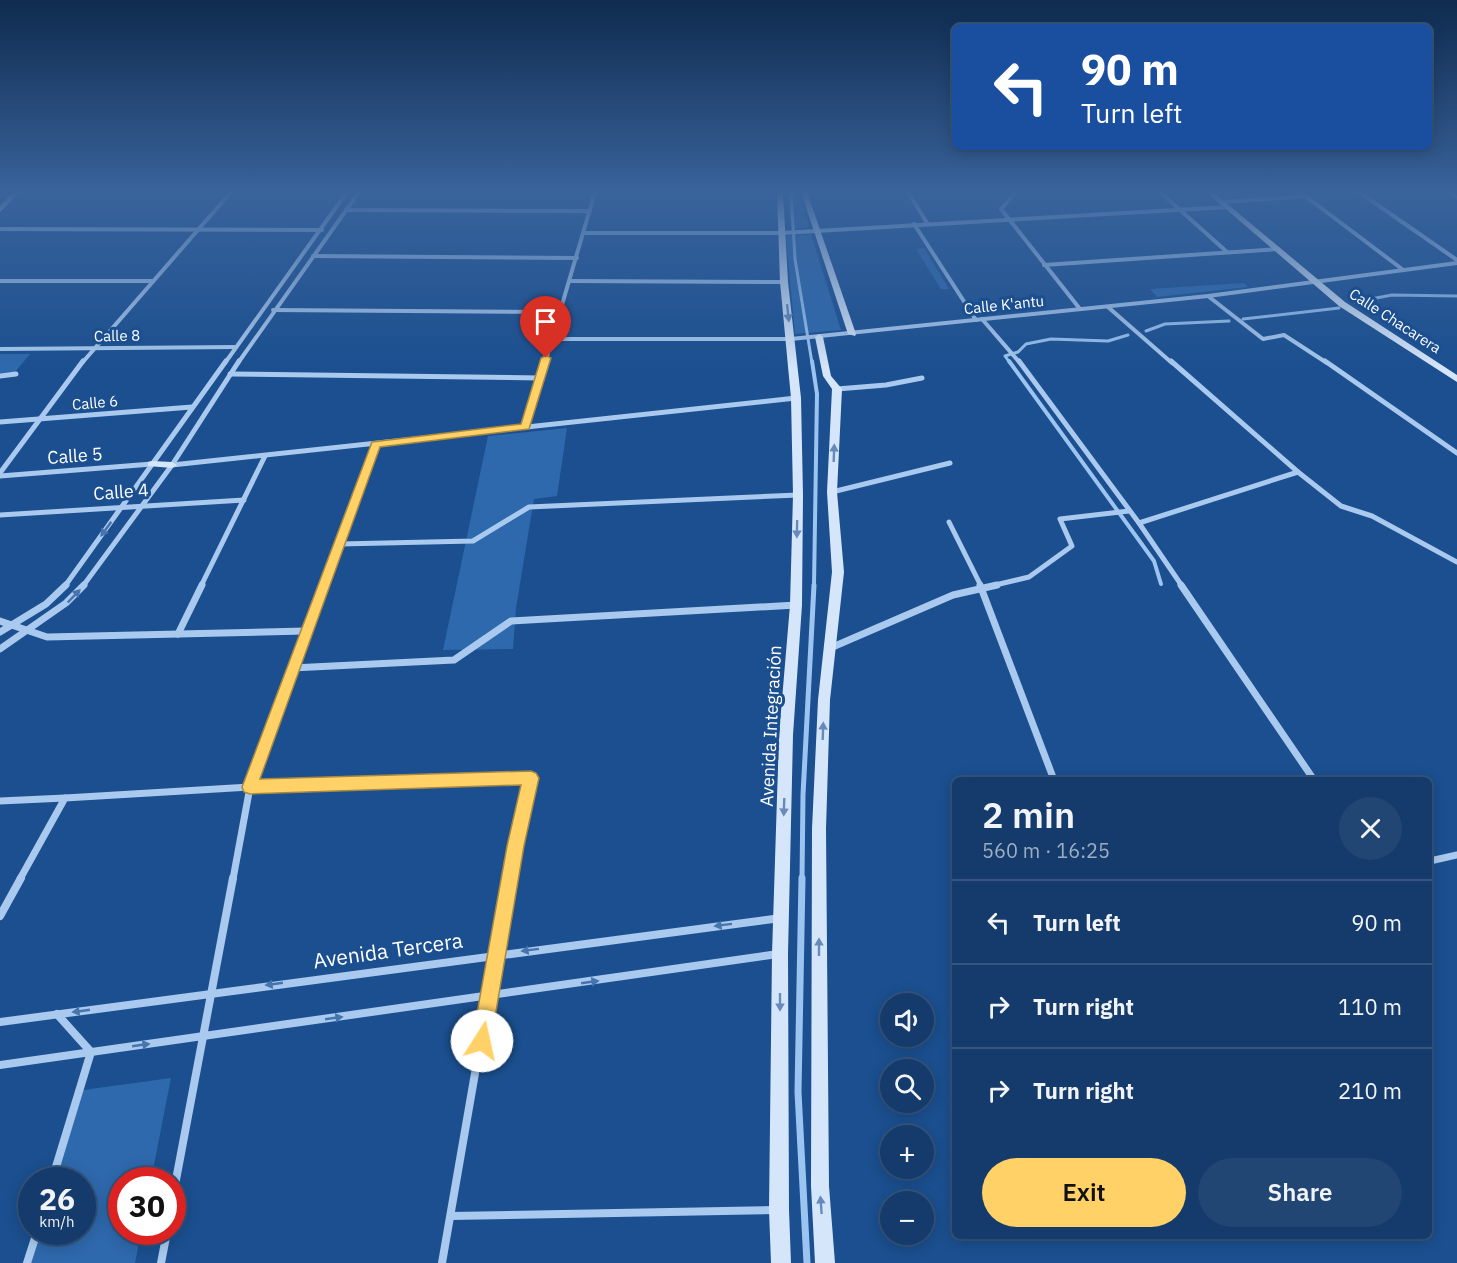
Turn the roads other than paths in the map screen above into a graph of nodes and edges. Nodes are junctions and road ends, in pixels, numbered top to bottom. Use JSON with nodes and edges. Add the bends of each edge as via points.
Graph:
{"nodes":[{"id":1,"x":179,"y":251,"type":"edge"},
{"id":2,"x":305,"y":251,"type":"edge"},
{"id":3,"x":317,"y":251,"type":"edge"},
{"id":4,"x":579,"y":251,"type":"edge"},
{"id":5,"x":783,"y":251,"type":"edge"},
{"id":6,"x":824,"y":251,"type":"edge"},
{"id":7,"x":932,"y":251,"type":"edge"},
{"id":8,"x":1033,"y":251,"type":"edge"},
{"id":9,"x":1245,"y":251,"type":"edge"},
{"id":10,"x":1280,"y":251,"type":"edge"},
{"id":11,"x":1378,"y":251,"type":"edge"},
{"id":12,"x":1443,"y":251,"type":"edge"},
{"id":13,"x":1227,"y":252,"type":"joint"},
{"id":14,"x":313,"y":256,"type":"junction"},
{"id":15,"x":577,"y":258,"type":"junction"},
{"id":16,"x":1457,"y":261,"type":"edge"},
{"id":17,"x":1044,"y":265,"type":"junction"},
{"id":18,"x":1402,"y":269,"type":"junction"},
{"id":19,"x":0,"y":281,"type":"edge"},
{"id":20,"x":153,"y":281,"type":"junction"},
{"id":21,"x":570,"y":281,"type":"junction"},
{"id":22,"x":784,"y":282,"type":"junction"},
{"id":23,"x":1317,"y":283,"type":"junction"},
{"id":24,"x":1208,"y":296,"type":"junction"},
{"id":25,"x":1108,"y":307,"type":"junction"},
{"id":26,"x":1080,"y":309,"type":"junction"},
{"id":27,"x":261,"y":310,"type":"junction"},
{"id":28,"x":274,"y":310,"type":"junction"},
{"id":29,"x":560,"y":312,"type":"junction"},
{"id":30,"x":979,"y":320,"type":"junction"},
{"id":31,"x":852,"y":334,"type":"junction"},
{"id":32,"x":815,"y":337,"type":"junction"},
{"id":33,"x":552,"y":339,"type":"junction"},
{"id":34,"x":797,"y":339,"type":"junction"},
{"id":35,"x":235,"y":347,"type":"junction"},
{"id":36,"x":0,"y":349,"type":"edge"},
{"id":37,"x":96,"y":349,"type":"junction"},
{"id":38,"x":16,"y":374,"type":"dead end"},
{"id":39,"x":230,"y":374,"type":"junction"},
{"id":40,"x":0,"y":375,"type":"edge"},
{"id":41,"x":540,"y":378,"type":"junction"},
{"id":42,"x":922,"y":378,"type":"dead end"},
{"id":43,"x":1457,"y":379,"type":"edge"},
{"id":44,"x":837,"y":389,"type":"junction"},
{"id":45,"x":796,"y":398,"type":"junction"},
{"id":46,"x":192,"y":407,"type":"junction"},
{"id":47,"x":39,"y":419,"type":"junction"},
{"id":48,"x":0,"y":422,"type":"edge"},
{"id":49,"x":525,"y":426,"type":"junction"},
{"id":50,"x":375,"y":444,"type":"junction"},
{"id":51,"x":1457,"y":453,"type":"edge"},
{"id":52,"x":265,"y":456,"type":"junction"},
{"id":53,"x":950,"y":463,"type":"dead end"},
{"id":54,"x":152,"y":464,"type":"junction"},
{"id":55,"x":172,"y":465,"type":"junction"},
{"id":56,"x":1298,"y":472,"type":"junction"},
{"id":57,"x":0,"y":474,"type":"edge"},
{"id":58,"x":832,"y":492,"type":"junction"},
{"id":59,"x":798,"y":495,"type":"junction"},
{"id":60,"x":244,"y":500,"type":"junction"},
{"id":61,"x":141,"y":506,"type":"junction"},
{"id":62,"x":121,"y":508,"type":"junction"},
{"id":63,"x":1129,"y":511,"type":"junction"},
{"id":64,"x":0,"y":515,"type":"edge"},
{"id":65,"x":949,"y":522,"type":"dead end"},
{"id":66,"x":1139,"y":524,"type":"junction"},
{"id":67,"x":340,"y":544,"type":"junction"},
{"id":68,"x":1457,"y":562,"type":"edge"},
{"id":69,"x":982,"y":589,"type":"junction"},
{"id":70,"x":796,"y":605,"type":"junction"},
{"id":71,"x":0,"y":621,"type":"edge"},
{"id":72,"x":14,"y":624,"type":"junction"},
{"id":73,"x":305,"y":631,"type":"junction"},
{"id":74,"x":0,"y":632,"type":"edge"},
{"id":75,"x":28,"y":632,"type":"junction"},
{"id":76,"x":178,"y":634,"type":"junction"},
{"id":77,"x":828,"y":649,"type":"junction"},
{"id":78,"x":0,"y":650,"type":"edge"},
{"id":79,"x":292,"y":668,"type":"junction"},
{"id":80,"x":1053,"y":777,"type":"edge"},
{"id":81,"x":1312,"y":777,"type":"edge"},
{"id":82,"x":250,"y":787,"type":"junction"},
{"id":83,"x":65,"y":798,"type":"junction"},
{"id":84,"x":0,"y":801,"type":"edge"},
{"id":85,"x":1455,"y":858,"type":"edge"},
{"id":86,"x":1432,"y":861,"type":"edge"},
{"id":87,"x":0,"y":916,"type":"edge"},
{"id":88,"x":781,"y":918,"type":"junction"},
{"id":89,"x":780,"y":954,"type":"junction"},
{"id":90,"x":497,"y":955,"type":"junction"},
{"id":91,"x":212,"y":993,"type":"junction"},
{"id":92,"x":490,"y":997,"type":"junction"},
{"id":93,"x":57,"y":1014,"type":"junction"},
{"id":94,"x":0,"y":1022,"type":"edge"},
{"id":95,"x":204,"y":1036,"type":"junction"},
{"id":96,"x":91,"y":1052,"type":"junction"},
{"id":97,"x":0,"y":1065,"type":"edge"},
{"id":98,"x":56,"y":1167,"type":"edge"},
{"id":99,"x":179,"y":1167,"type":"edge"},
{"id":100,"x":779,"y":1210,"type":"junction"},
{"id":101,"x":451,"y":1216,"type":"junction"},
{"id":102,"x":33,"y":1245,"type":"edge"},
{"id":103,"x":164,"y":1245,"type":"edge"},
{"id":104,"x":27,"y":1263,"type":"edge"},
{"id":105,"x":160,"y":1263,"type":"edge"},
{"id":106,"x":442,"y":1263,"type":"edge"},
{"id":107,"x":782,"y":1263,"type":"edge"},
{"id":108,"x":825,"y":1263,"type":"edge"}],
"edges":[{"from":1,"to":20,"type":"street"},
{"from":2,"to":27,"type":"street"},
{"from":3,"to":14,"type":"street"},
{"from":4,"to":15,"type":"street"},
{"from":5,"to":22,"type":"street","name":"Avenida Integración"},
{"from":6,"to":31,"type":"street"},
{"from":7,"to":30,"type":"street"},
{"from":8,"to":17,"type":"street"},
{"from":9,"to":13,"type":"street"},
{"from":10,"to":23,"type":"street","name":"Calle Chacarera"},
{"from":11,"to":18,"type":"street"},
{"from":12,"to":16,"type":"street"},
{"from":13,"to":17,"type":"street"},
{"from":14,"to":15,"type":"street"},
{"from":14,"to":28,"type":"street"},
{"from":15,"to":21,"type":"street"},
{"from":16,"to":18,"type":"street","name":"Calle K'antu"},
{"from":17,"to":26,"type":"street"},
{"from":18,"to":23,"type":"street","name":"Calle K'antu"},
{"from":19,"to":20,"type":"street"},
{"from":20,"to":37,"type":"street"},
{"from":21,"to":22,"type":"street"},
{"from":21,"to":29,"type":"street"},
{"from":22,"to":34,"type":"street","name":"Avenida Integración","one_way":true},
{"from":23,"to":24,"type":"street","name":"Calle K'antu"},
{"from":23,"to":43,"type":"street","name":"Calle Chacarera","via":[[1342,304]]},
{"from":24,"to":25,"type":"street","name":"Calle K'antu"},
{"from":24,"to":51,"type":"street","via":[[1263,339],[1284,335]]},
{"from":25,"to":26,"type":"street","name":"Calle K'antu"},
{"from":25,"to":56,"type":"street"},
{"from":26,"to":30,"type":"street","name":"Calle K'antu"},
{"from":27,"to":28,"type":"street"},
{"from":27,"to":35,"type":"street"},
{"from":28,"to":29,"type":"street"},
{"from":28,"to":39,"type":"street"},
{"from":29,"to":33,"type":"street"},
{"from":30,"to":31,"type":"street","name":"Calle K'antu"},
{"from":30,"to":63,"type":"street","via":[[1021,364]]},
{"from":31,"to":32,"type":"street","name":"Calle K'antu"},
{"from":32,"to":34,"type":"street","name":"Calle K'antu"},
{"from":32,"to":44,"type":"street","via":[[827,376]]},
{"from":33,"to":34,"type":"street","name":"Calle K'antu"},
{"from":33,"to":41,"type":"street"},
{"from":34,"to":45,"type":"street","name":"Avenida Integración"},
{"from":35,"to":37,"type":"street","name":"Calle 8"},
{"from":35,"to":46,"type":"street"},
{"from":36,"to":37,"type":"street","name":"Calle 8"},
{"from":37,"to":47,"type":"street"},
{"from":38,"to":40,"type":"street"},
{"from":39,"to":41,"type":"street"},
{"from":39,"to":55,"type":"street"},
{"from":41,"to":49,"type":"street"},
{"from":42,"to":44,"type":"street"},
{"from":58,"to":44,"type":"street","one_way":true},
{"from":45,"to":49,"type":"street"},
{"from":45,"to":59,"type":"street","name":"Avenida Integración"},
{"from":46,"to":47,"type":"street","name":"Calle 6"},
{"from":46,"to":54,"type":"street"},
{"from":47,"to":48,"type":"street","name":"Calle 6"},
{"from":47,"to":57,"type":"street"},
{"from":49,"to":50,"type":"street"},
{"from":50,"to":52,"type":"street"},
{"from":50,"to":67,"type":"street"},
{"from":52,"to":55,"type":"street"},
{"from":52,"to":60,"type":"street"},
{"from":53,"to":58,"type":"street"},
{"from":54,"to":55,"type":"street"},
{"from":54,"to":57,"type":"street","name":"Calle 5"},
{"from":54,"to":62,"type":"street"},
{"from":55,"to":61,"type":"street"},
{"from":56,"to":66,"type":"street"},
{"from":56,"to":68,"type":"street","via":[[1341,506],[1372,516]]},
{"from":58,"to":77,"type":"street","via":[[837,573]]},
{"from":59,"to":67,"type":"street","via":[[529,507],[473,541]]},
{"from":59,"to":70,"type":"street","name":"Avenida Integración","one_way":true},
{"from":60,"to":61,"type":"street","name":"Calle 4"},
{"from":60,"to":76,"type":"street"},
{"from":61,"to":62,"type":"street","name":"Calle 4"},
{"from":75,"to":61,"type":"street","one_way":true,"via":[[86,583]]},
{"from":62,"to":64,"type":"street","name":"Calle 4"},
{"from":62,"to":72,"type":"street","one_way":true,"via":[[63,589]]},
{"from":63,"to":66,"type":"street"},
{"from":63,"to":69,"type":"street","via":[[1060,519],[1072,546],[1029,577]]},
{"from":65,"to":69,"type":"street"},
{"from":66,"to":81,"type":"street"},
{"from":67,"to":73,"type":"street"},
{"from":69,"to":77,"type":"street","via":[[953,596]]},
{"from":69,"to":80,"type":"street"},
{"from":70,"to":79,"type":"street","via":[[511,621],[454,660]]},
{"from":70,"to":88,"type":"street","name":"Avenida Integración","one_way":true,"via":[[786,735]]},
{"from":71,"to":72,"type":"street"},
{"from":72,"to":74,"type":"street"},
{"from":72,"to":75,"type":"street"},
{"from":73,"to":76,"type":"street"},
{"from":73,"to":79,"type":"street"},
{"from":75,"to":76,"type":"street","via":[[47,637]]},
{"from":75,"to":78,"type":"street"},
{"from":108,"to":77,"type":"street","one_way":true,"via":[[820,1186],[819,829]]},
{"from":79,"to":82,"type":"street"},
{"from":82,"to":83,"type":"street"},
{"from":82,"to":90,"type":"street","via":[[531,778]]},
{"from":82,"to":91,"type":"street"},
{"from":83,"to":84,"type":"street"},
{"from":83,"to":87,"type":"street"},
{"from":85,"to":86,"type":"street"},
{"from":88,"to":89,"type":"street","name":"Avenida Integración"},
{"from":88,"to":90,"type":"street","name":"Avenida Tercera","one_way":true},
{"from":92,"to":89,"type":"street","one_way":true},
{"from":89,"to":100,"type":"street","name":"Avenida Integración","one_way":true},
{"from":90,"to":91,"type":"street","name":"Avenida Tercera","one_way":true},
{"from":90,"to":92,"type":"street"},
{"from":91,"to":93,"type":"street","name":"Avenida Tercera","one_way":true},
{"from":91,"to":95,"type":"street"},
{"from":95,"to":92,"type":"street","one_way":true},
{"from":92,"to":101,"type":"street"},
{"from":93,"to":94,"type":"street","name":"Avenida Tercera"},
{"from":93,"to":96,"type":"street"},
{"from":96,"to":95,"type":"street","one_way":true},
{"from":95,"to":99,"type":"street"},
{"from":96,"to":97,"type":"street"},
{"from":96,"to":98,"type":"street"},
{"from":100,"to":101,"type":"street"},
{"from":100,"to":107,"type":"street","name":"Avenida Integración"},
{"from":101,"to":106,"type":"street"},
{"from":102,"to":104,"type":"street"},
{"from":103,"to":105,"type":"street"}]}
